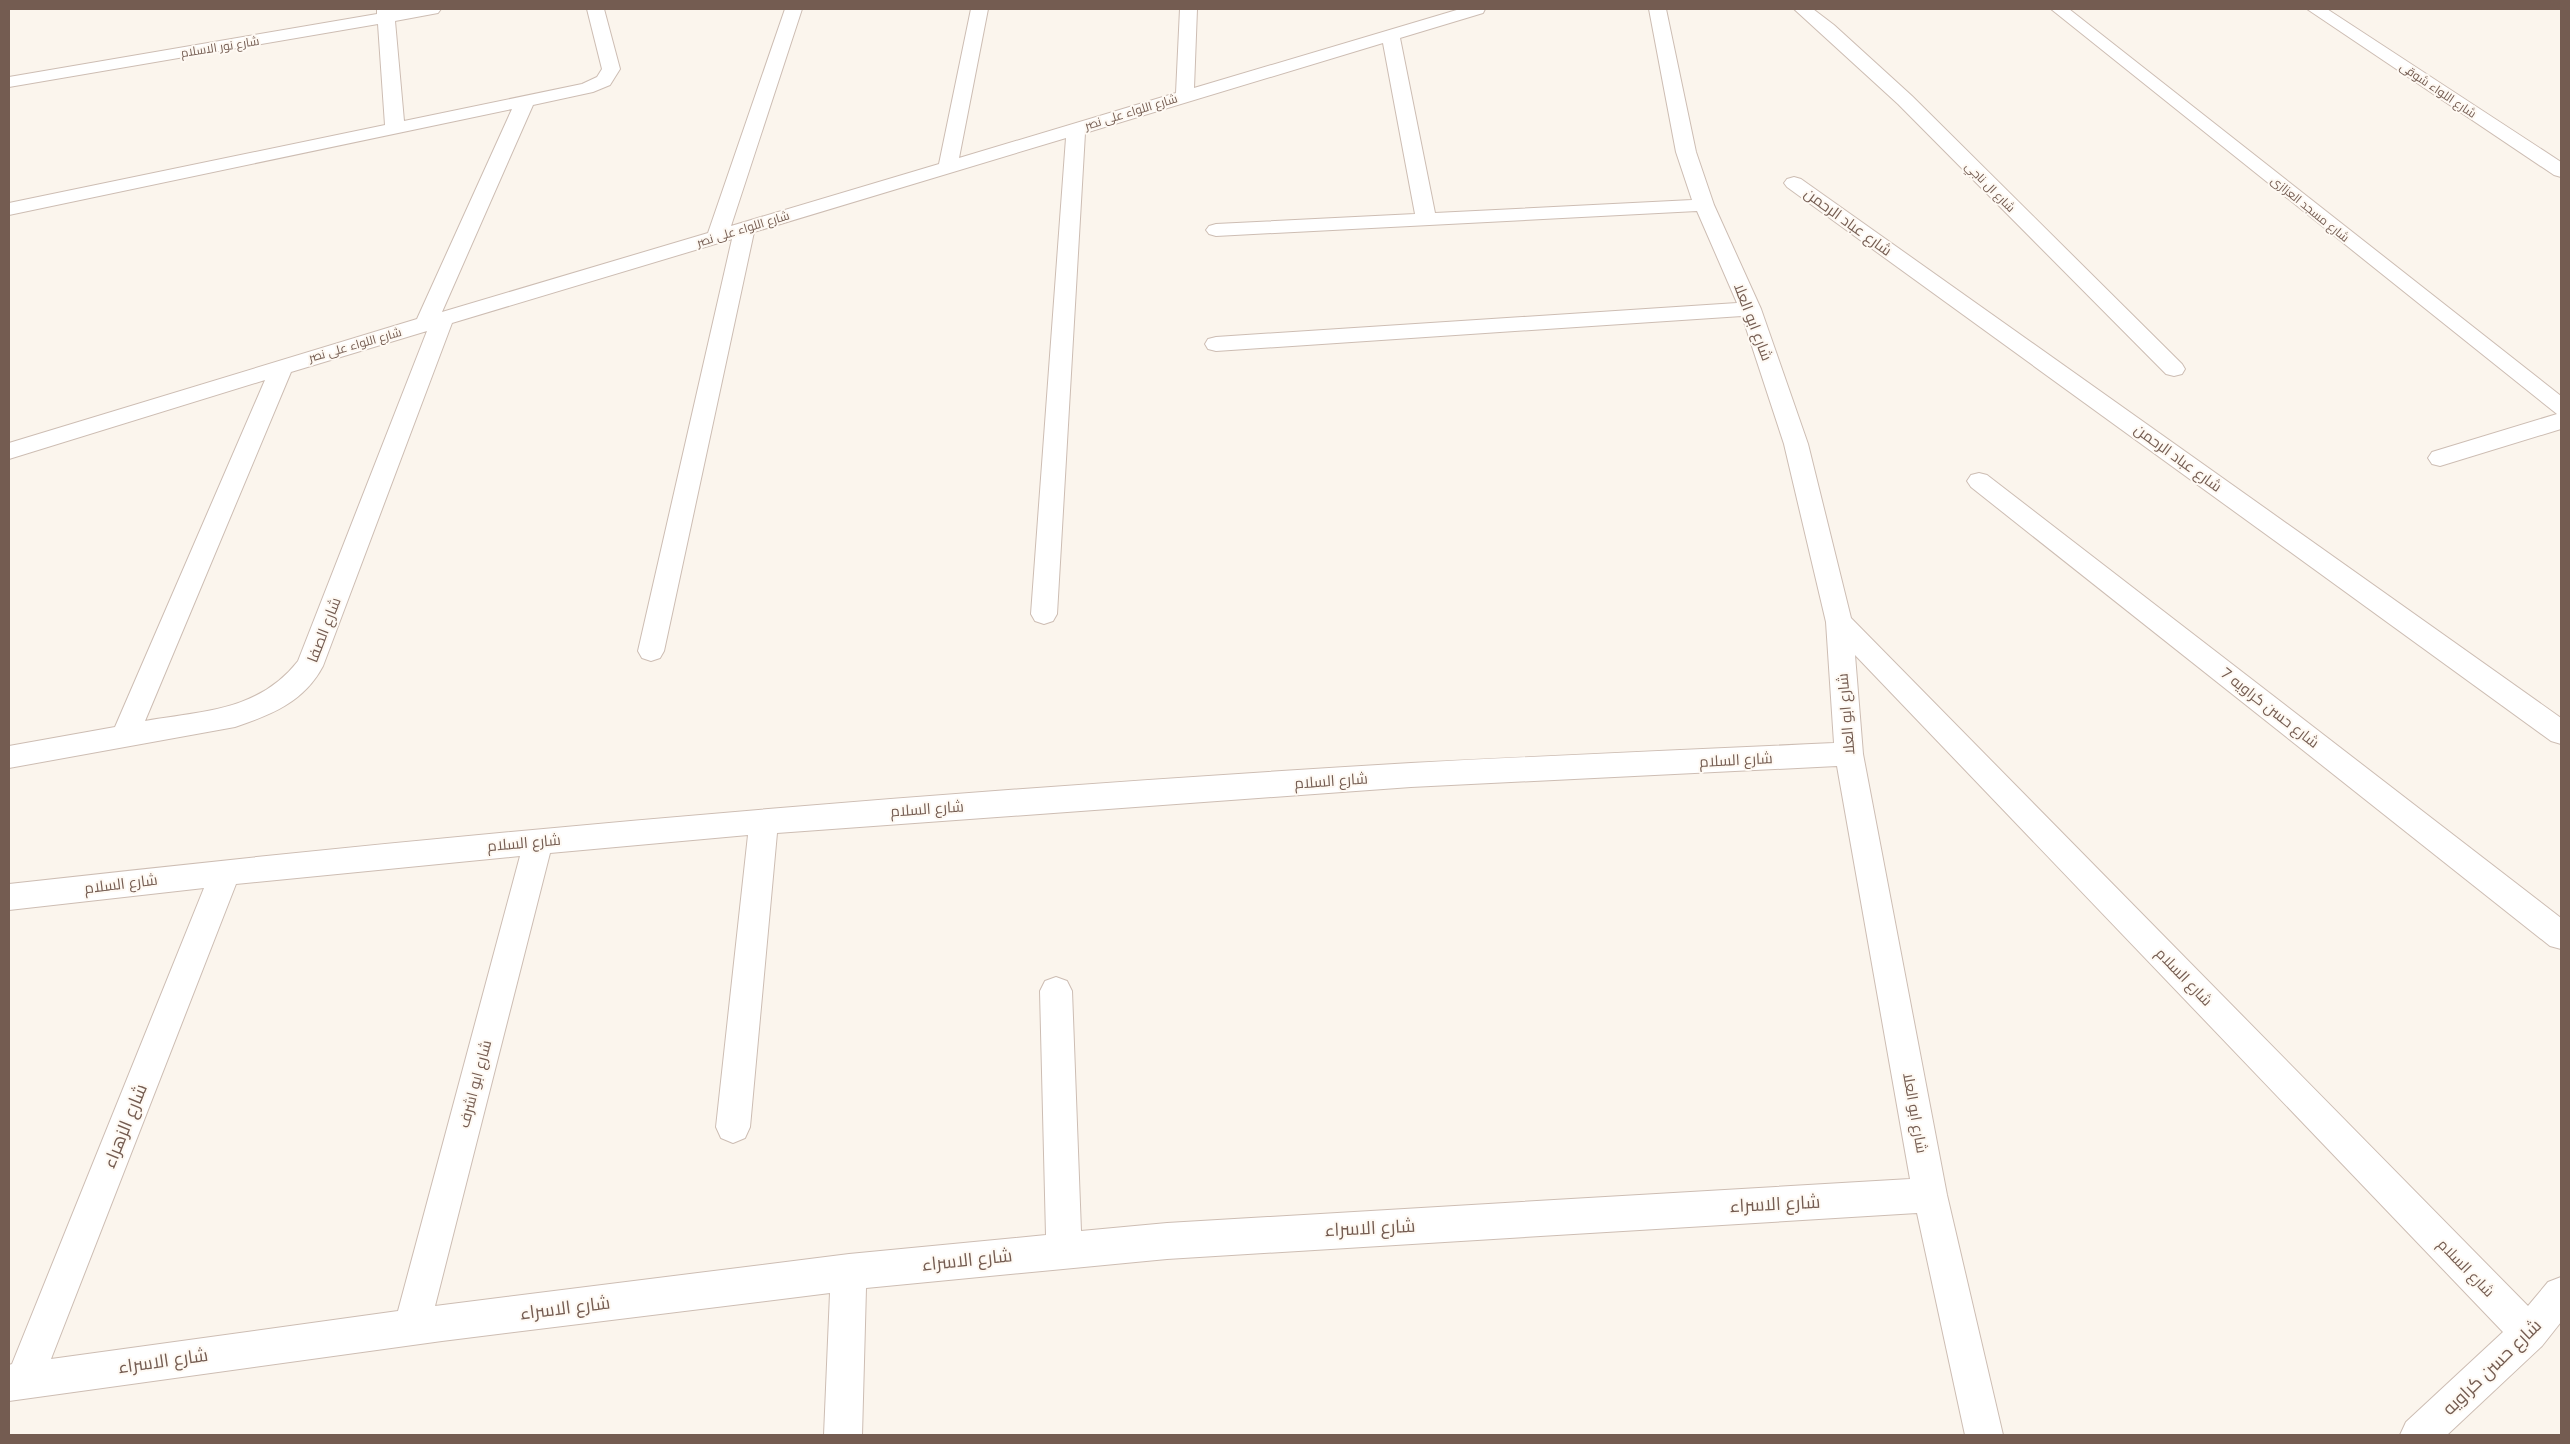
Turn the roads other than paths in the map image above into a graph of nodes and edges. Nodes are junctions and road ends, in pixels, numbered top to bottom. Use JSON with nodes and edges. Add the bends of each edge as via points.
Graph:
{"nodes":[{"id":1,"x":432,"y":9,"type":"edge"},
{"id":2,"x":595,"y":9,"type":"edge"},
{"id":3,"x":793,"y":9,"type":"edge"},
{"id":4,"x":979,"y":9,"type":"edge"},
{"id":5,"x":1188,"y":9,"type":"edge"},
{"id":6,"x":1477,"y":9,"type":"edge"},
{"id":7,"x":1658,"y":9,"type":"edge"},
{"id":8,"x":1802,"y":9,"type":"edge"},
{"id":9,"x":2059,"y":9,"type":"edge"},
{"id":10,"x":2316,"y":9,"type":"edge"},
{"id":11,"x":385,"y":13,"type":"edge"},
{"id":12,"x":1417,"y":18,"type":"edge"},
{"id":13,"x":1391,"y":36,"type":"junction"},
{"id":14,"x":9,"y":82,"type":"edge"},
{"id":15,"x":1185,"y":96,"type":"junction"},
{"id":16,"x":525,"y":101,"type":"junction"},
{"id":17,"x":395,"y":128,"type":"junction"},
{"id":18,"x":1076,"y":129,"type":"junction"},
{"id":19,"x":948,"y":167,"type":"junction"},
{"id":20,"x":2561,"y":172,"type":"edge"},
{"id":21,"x":1794,"y":183,"type":"dead end"},
{"id":22,"x":1704,"y":204,"type":"junction"},
{"id":23,"x":9,"y":209,"type":"edge"},
{"id":24,"x":1426,"y":219,"type":"junction"},
{"id":25,"x":745,"y":228,"type":"junction"},
{"id":26,"x":1216,"y":230,"type":"dead end"},
{"id":27,"x":717,"y":237,"type":"junction"},
{"id":28,"x":1750,"y":309,"type":"junction"},
{"id":29,"x":434,"y":322,"type":"junction"},
{"id":30,"x":1216,"y":344,"type":"dead end"},
{"id":31,"x":282,"y":366,"type":"junction"},
{"id":32,"x":2174,"y":369,"type":"dead end"},
{"id":33,"x":2561,"y":408,"type":"edge"},
{"id":34,"x":2561,"y":421,"type":"edge"},
{"id":35,"x":9,"y":451,"type":"edge"},
{"id":36,"x":2440,"y":458,"type":"dead end"},
{"id":37,"x":1979,"y":481,"type":"dead end"},
{"id":38,"x":1044,"y":614,"type":"dead end"},
{"id":39,"x":1839,"y":622,"type":"junction"},
{"id":40,"x":651,"y":651,"type":"dead end"},
{"id":41,"x":2561,"y":733,"type":"edge"},
{"id":42,"x":125,"y":736,"type":"junction"},
{"id":43,"x":1849,"y":754,"type":"junction"},
{"id":44,"x":9,"y":757,"type":"edge"},
{"id":45,"x":764,"y":820,"type":"junction"},
{"id":46,"x":538,"y":842,"type":"junction"},
{"id":47,"x":226,"y":871,"type":"junction"},
{"id":48,"x":9,"y":897,"type":"edge"},
{"id":49,"x":2561,"y":936,"type":"edge"},
{"id":50,"x":1056,"y":991,"type":"dead end"},
{"id":51,"x":733,"y":1127,"type":"dead end"},
{"id":52,"x":1930,"y":1195,"type":"junction"},
{"id":53,"x":1064,"y":1250,"type":"junction"},
{"id":54,"x":849,"y":1272,"type":"junction"},
{"id":55,"x":2561,"y":1295,"type":"edge"},
{"id":56,"x":412,"y":1326,"type":"junction"},
{"id":57,"x":2529,"y":1333,"type":"junction"},
{"id":58,"x":16,"y":1382,"type":"edge"},
{"id":59,"x":843,"y":1435,"type":"edge"},
{"id":60,"x":1984,"y":1435,"type":"edge"},
{"id":61,"x":2419,"y":1435,"type":"edge"}],
"edges":[{"from":1,"to":11,"type":"street","name":"شارع نور الاسلام"},
{"from":2,"to":16,"type":"street","via":[[611,69],[604,81],[588,88]]},
{"from":3,"to":27,"type":"street"},
{"from":4,"to":19,"type":"street"},
{"from":5,"to":15,"type":"street"},
{"from":6,"to":12,"type":"street","name":"شارع اللواء على نصر"},
{"from":7,"to":22,"type":"street","name":"شارع ابو العلا","via":[[1686,152]]},
{"from":8,"to":32,"type":"street","name":"شارع ال ناجي","via":[[1905,100]]},
{"from":9,"to":33,"type":"street","name":"شارع مسجد العزازى"},
{"from":10,"to":20,"type":"street","name":"شارع اللواء شوقى"},
{"from":11,"to":14,"type":"street","name":"شارع نور الاسلام","via":[[218,48],[89,66]]},
{"from":11,"to":17,"type":"street"},
{"from":12,"to":13,"type":"street","name":"شارع اللواء على نصر"},
{"from":13,"to":15,"type":"street","name":"شارع اللواء على نصر"},
{"from":13,"to":24,"type":"street"},
{"from":15,"to":18,"type":"street","name":"شارع اللواء على نصر"},
{"from":16,"to":17,"type":"street"},
{"from":16,"to":29,"type":"street","name":"شارع الصفا"},
{"from":17,"to":23,"type":"street"},
{"from":18,"to":19,"type":"street","name":"شارع اللواء على نصر"},
{"from":18,"to":38,"type":"street"},
{"from":19,"to":25,"type":"street","name":"شارع اللواء على نصر"},
{"from":21,"to":41,"type":"street","name":"شارع عباد الرحمن"},
{"from":22,"to":24,"type":"street"},
{"from":22,"to":28,"type":"street","name":"شارع ابو العلا"},
{"from":24,"to":26,"type":"street"},
{"from":25,"to":27,"type":"street","name":"شارع اللواء على نصر"},
{"from":25,"to":40,"type":"street"},
{"from":27,"to":29,"type":"street","name":"شارع اللواء على نصر"},
{"from":28,"to":30,"type":"street"},
{"from":28,"to":39,"type":"street","name":"شارع ابو العلا","via":[[1796,444]]},
{"from":29,"to":31,"type":"street","name":"شارع اللواء على نصر"},
{"from":29,"to":42,"type":"street","name":"شارع الصفا","via":[[310,666],[294,688],[267,706],[235,716]]},
{"from":31,"to":35,"type":"street","name":"شارع اللواء على نصر"},
{"from":31,"to":42,"type":"street"},
{"from":34,"to":36,"type":"street"},
{"from":37,"to":49,"type":"street","name":"شارع حسن كراويه 7"},
{"from":39,"to":43,"type":"street","name":"شارع ابو العلا"},
{"from":39,"to":57,"type":"street","name":"شارع السلام"},
{"from":42,"to":44,"type":"street","name":"شارع الصفا"},
{"from":43,"to":45,"type":"street","name":"شارع السلام","via":[[1352,779]]},
{"from":43,"to":52,"type":"street","name":"شارع ابو العلا"},
{"from":45,"to":46,"type":"street","name":"شارع السلام"},
{"from":45,"to":51,"type":"street"},
{"from":46,"to":47,"type":"street","name":"شارع السلام"},
{"from":46,"to":56,"type":"street","name":"شارع ابو اشرف"},
{"from":47,"to":48,"type":"street","name":"شارع السلام"},
{"from":47,"to":58,"type":"street","name":"شارع الزهراء"},
{"from":50,"to":53,"type":"street"},
{"from":52,"to":53,"type":"street","name":"شارع الاسراء"},
{"from":52,"to":60,"type":"street","name":"شارع ابو العلا"},
{"from":53,"to":54,"type":"street","name":"شارع الاسراء"},
{"from":54,"to":56,"type":"street","name":"شارع الاسراء"},
{"from":54,"to":59,"type":"street"},
{"from":55,"to":57,"type":"street","name":"شارع حسن كراويه"},
{"from":56,"to":58,"type":"street","name":"شارع الاسراء"},
{"from":57,"to":61,"type":"street","name":"شارع حسن كراويه"}]}
